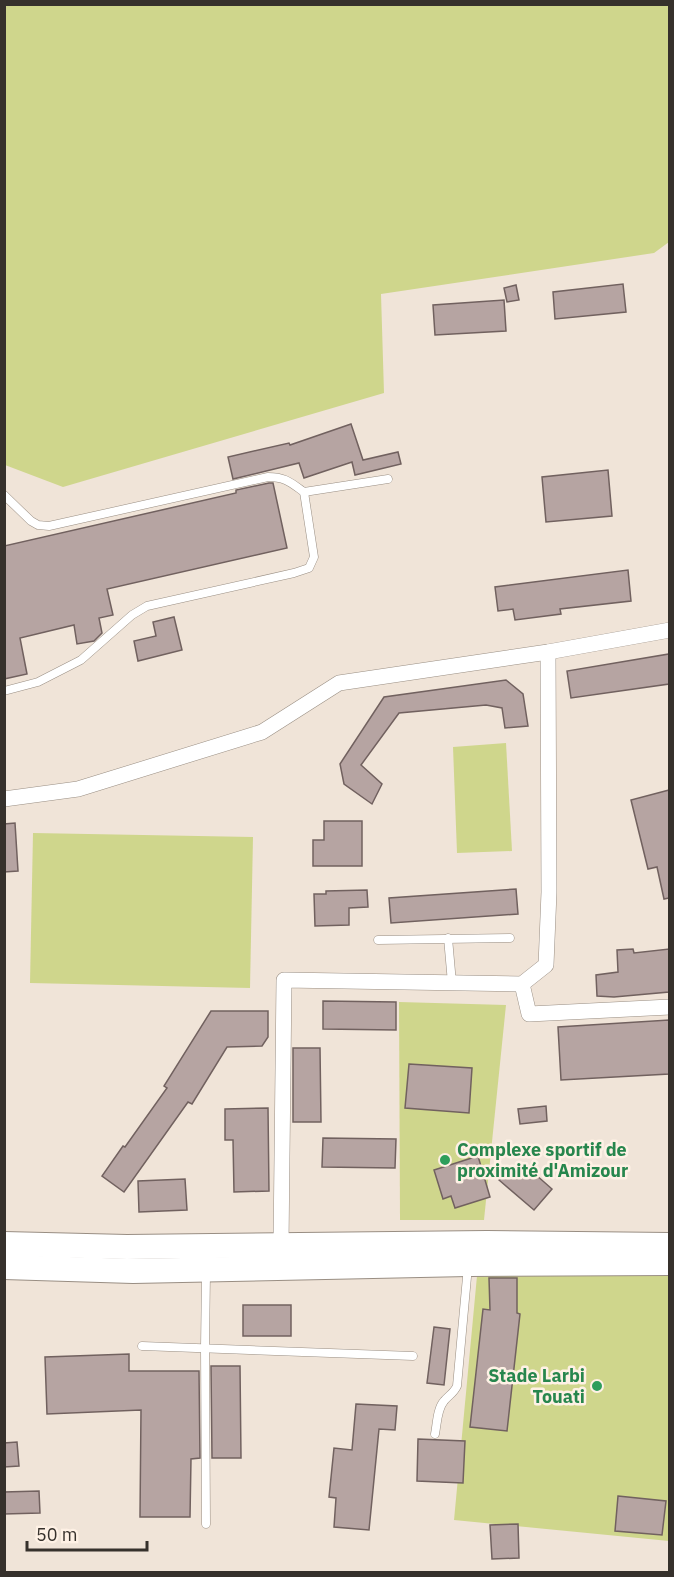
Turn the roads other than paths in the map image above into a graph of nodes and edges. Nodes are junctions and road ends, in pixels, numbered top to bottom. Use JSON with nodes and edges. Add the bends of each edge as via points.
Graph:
{"nodes":[{"id":1,"x":388,"y":479,"type":"dead end"},
{"id":2,"x":304,"y":492,"type":"junction"},
{"id":3,"x":4,"y":495,"type":"edge"},
{"id":4,"x":669,"y":630,"type":"edge"},
{"id":5,"x":548,"y":652,"type":"junction"},
{"id":6,"x":4,"y":691,"type":"edge"},
{"id":7,"x":4,"y":799,"type":"edge"},
{"id":8,"x":448,"y":938,"type":"junction"},
{"id":9,"x":510,"y":938,"type":"dead end"},
{"id":10,"x":378,"y":940,"type":"dead end"},
{"id":11,"x":452,"y":983,"type":"junction"},
{"id":12,"x":522,"y":984,"type":"junction"},
{"id":13,"x":669,"y":1007,"type":"edge"},
{"id":14,"x":281,"y":1245,"type":"junction"},
{"id":15,"x":669,"y":1245,"type":"edge"},
{"id":16,"x":12,"y":1256,"type":"edge"},
{"id":17,"x":481,"y":1257,"type":"junction"},
{"id":18,"x":669,"y":1263,"type":"edge"},
{"id":19,"x":207,"y":1270,"type":"junction"},
{"id":20,"x":142,"y":1346,"type":"dead end"},
{"id":21,"x":205,"y":1348,"type":"junction"},
{"id":22,"x":412,"y":1356,"type":"dead end"},
{"id":23,"x":435,"y":1434,"type":"dead end"},
{"id":24,"x":206,"y":1524,"type":"dead end"}],
"edges":[{"from":1,"to":2,"type":"lane"},
{"from":2,"to":3,"type":"lane","via":[[280,477],[268,477],[49,526],[38,525]]},
{"from":2,"to":6,"type":"lane","via":[[315,557],[309,568],[147,606],[81,660],[38,682]]},
{"from":4,"to":5,"type":"street"},
{"from":5,"to":7,"type":"street","via":[[339,683],[262,732],[78,789]]},
{"from":5,"to":12,"type":"street","via":[[546,965]]},
{"from":8,"to":9,"type":"lane"},
{"from":8,"to":10,"type":"lane"},
{"from":8,"to":11,"type":"lane"},
{"from":11,"to":12,"type":"street"},
{"from":11,"to":14,"type":"street","via":[[284,980]]},
{"from":12,"to":13,"type":"street","via":[[529,1014]]},
{"from":14,"to":16,"type":"main road","via":[[127,1247]]},
{"from":14,"to":17,"type":"main road"},
{"from":15,"to":17,"type":"main road"},
{"from":16,"to":19,"type":"main road","via":[[133,1271]]},
{"from":17,"to":18,"type":"main road"},
{"from":17,"to":19,"type":"main road"},
{"from":17,"to":23,"type":"lane","via":[[457,1386],[440,1407]]},
{"from":19,"to":21,"type":"lane"},
{"from":20,"to":21,"type":"lane"},
{"from":21,"to":22,"type":"lane"},
{"from":21,"to":24,"type":"lane"}]}
